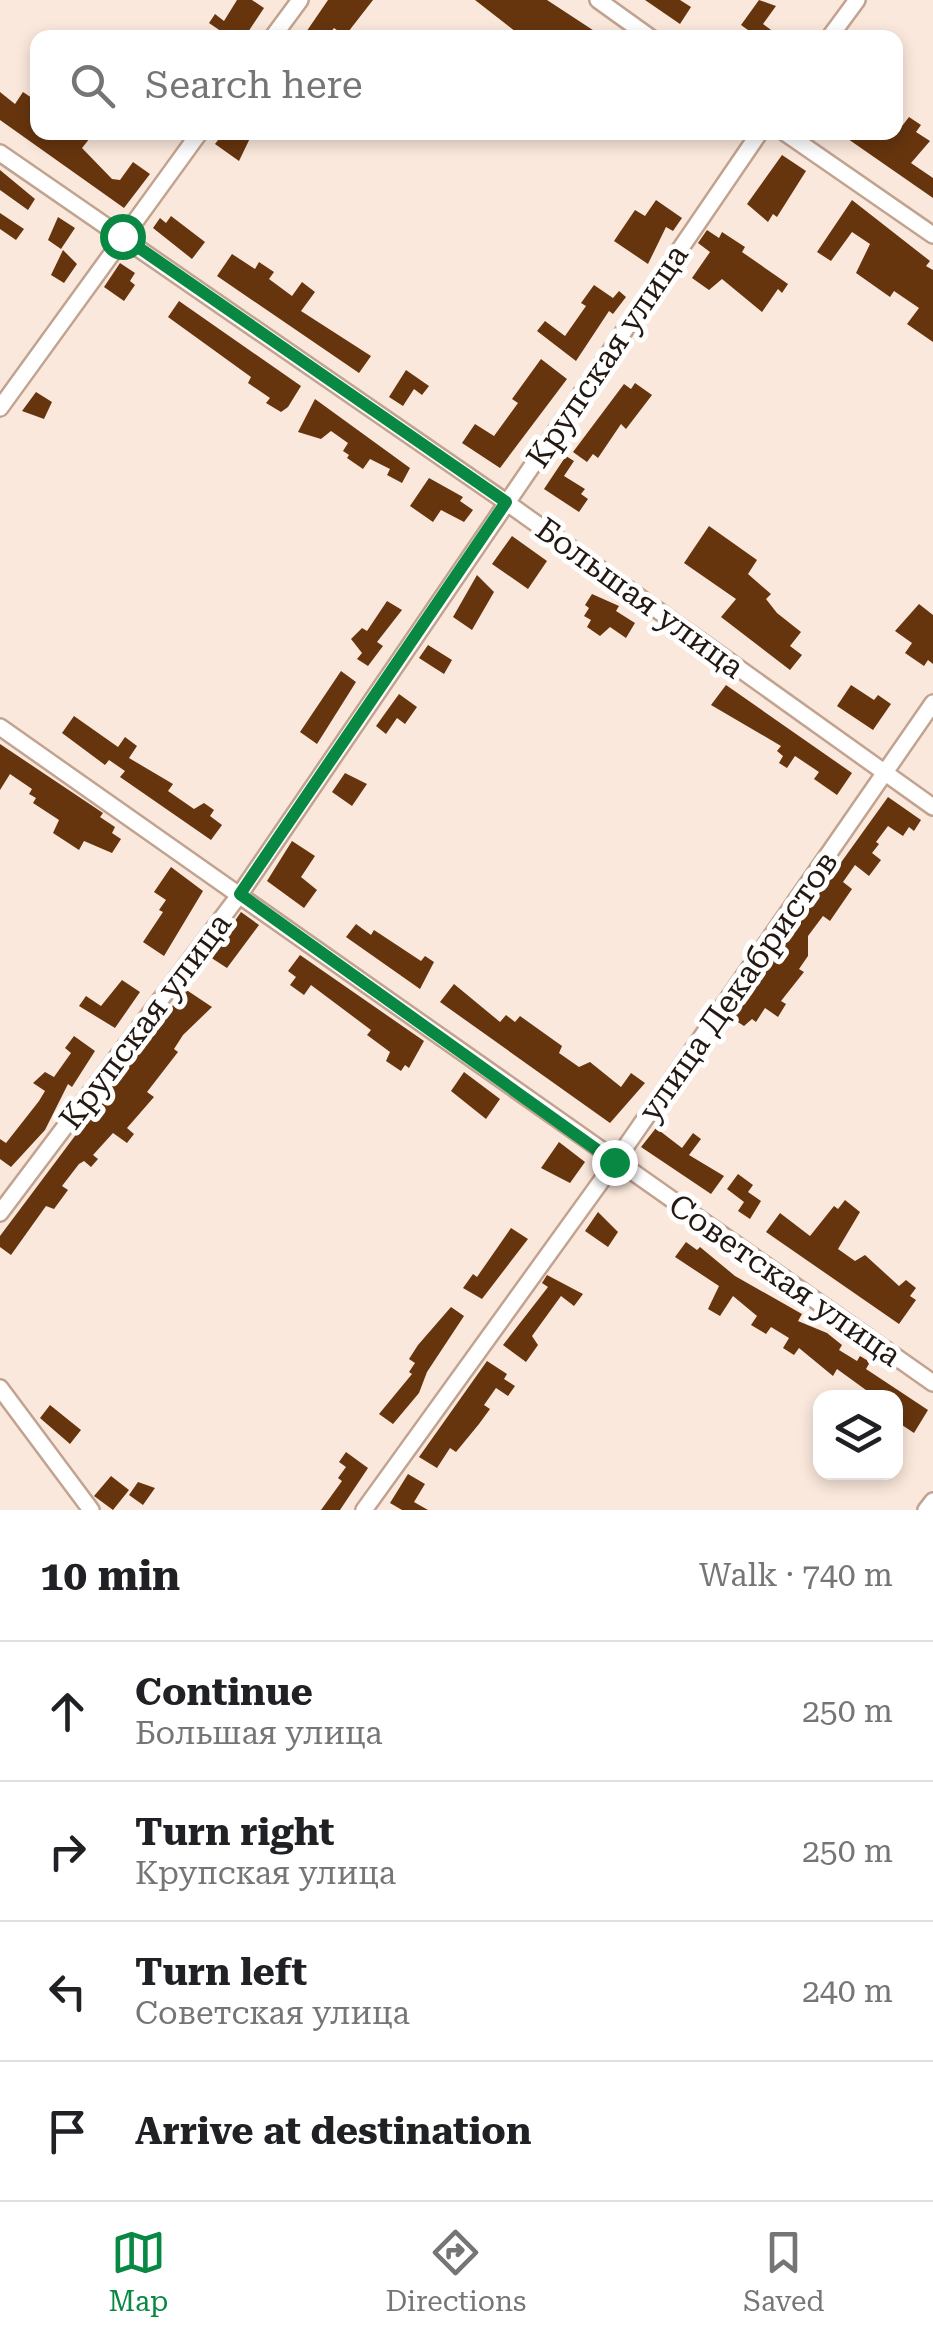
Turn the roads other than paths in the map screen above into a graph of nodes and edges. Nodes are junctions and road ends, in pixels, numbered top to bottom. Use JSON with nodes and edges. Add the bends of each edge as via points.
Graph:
{"nodes":[{"id":1,"x":300,"y":0,"type":"edge"},
{"id":2,"x":598,"y":0,"type":"edge"},
{"id":3,"x":857,"y":0,"type":"edge"},
{"id":4,"x":278,"y":30,"type":"edge"},
{"id":5,"x":640,"y":30,"type":"edge"},
{"id":6,"x":835,"y":30,"type":"edge"},
{"id":7,"x":194,"y":140,"type":"edge"},
{"id":8,"x":755,"y":140,"type":"edge"},
{"id":9,"x":796,"y":140,"type":"edge"},
{"id":10,"x":0,"y":153,"type":"edge"},
{"id":11,"x":933,"y":235,"type":"edge"},
{"id":12,"x":122,"y":236,"type":"junction"},
{"id":13,"x":0,"y":408,"type":"edge"},
{"id":14,"x":506,"y":502,"type":"junction"},
{"id":15,"x":933,"y":703,"type":"edge"},
{"id":16,"x":0,"y":727,"type":"edge"},
{"id":17,"x":886,"y":773,"type":"junction"},
{"id":18,"x":933,"y":807,"type":"edge"},
{"id":19,"x":240,"y":894,"type":"junction"},
{"id":20,"x":614,"y":1162,"type":"junction"},
{"id":21,"x":0,"y":1213,"type":"edge"},
{"id":22,"x":933,"y":1383,"type":"edge"},
{"id":23,"x":0,"y":1388,"type":"edge"},
{"id":24,"x":933,"y":1501,"type":"edge"},
{"id":25,"x":92,"y":1510,"type":"edge"},
{"id":26,"x":364,"y":1510,"type":"edge"},
{"id":27,"x":926,"y":1510,"type":"edge"}],
"edges":[{"from":1,"to":4,"type":"street"},
{"from":2,"to":5,"type":"street"},
{"from":3,"to":6,"type":"street"},
{"from":7,"to":12,"type":"street"},
{"from":8,"to":14,"type":"street","name":"Крупская улица"},
{"from":9,"to":11,"type":"street"},
{"from":10,"to":12,"type":"street","name":"Большая улица"},
{"from":12,"to":13,"type":"street"},
{"from":12,"to":14,"type":"street","name":"Большая улица"},
{"from":14,"to":17,"type":"street","name":"Большая улица"},
{"from":14,"to":19,"type":"street","name":"Крупская улица"},
{"from":15,"to":17,"type":"street","name":"улица Декабристов"},
{"from":16,"to":19,"type":"street","name":"Советская улица"},
{"from":17,"to":18,"type":"street","name":"Большая улица"},
{"from":17,"to":20,"type":"street","name":"улица Декабристов"},
{"from":19,"to":20,"type":"street","name":"Советская улица"},
{"from":19,"to":21,"type":"street","name":"Крупская улица"},
{"from":20,"to":22,"type":"street","name":"Советская улица"},
{"from":20,"to":26,"type":"street","name":"улица Декабристов"},
{"from":23,"to":25,"type":"street"},
{"from":24,"to":27,"type":"street"}]}
